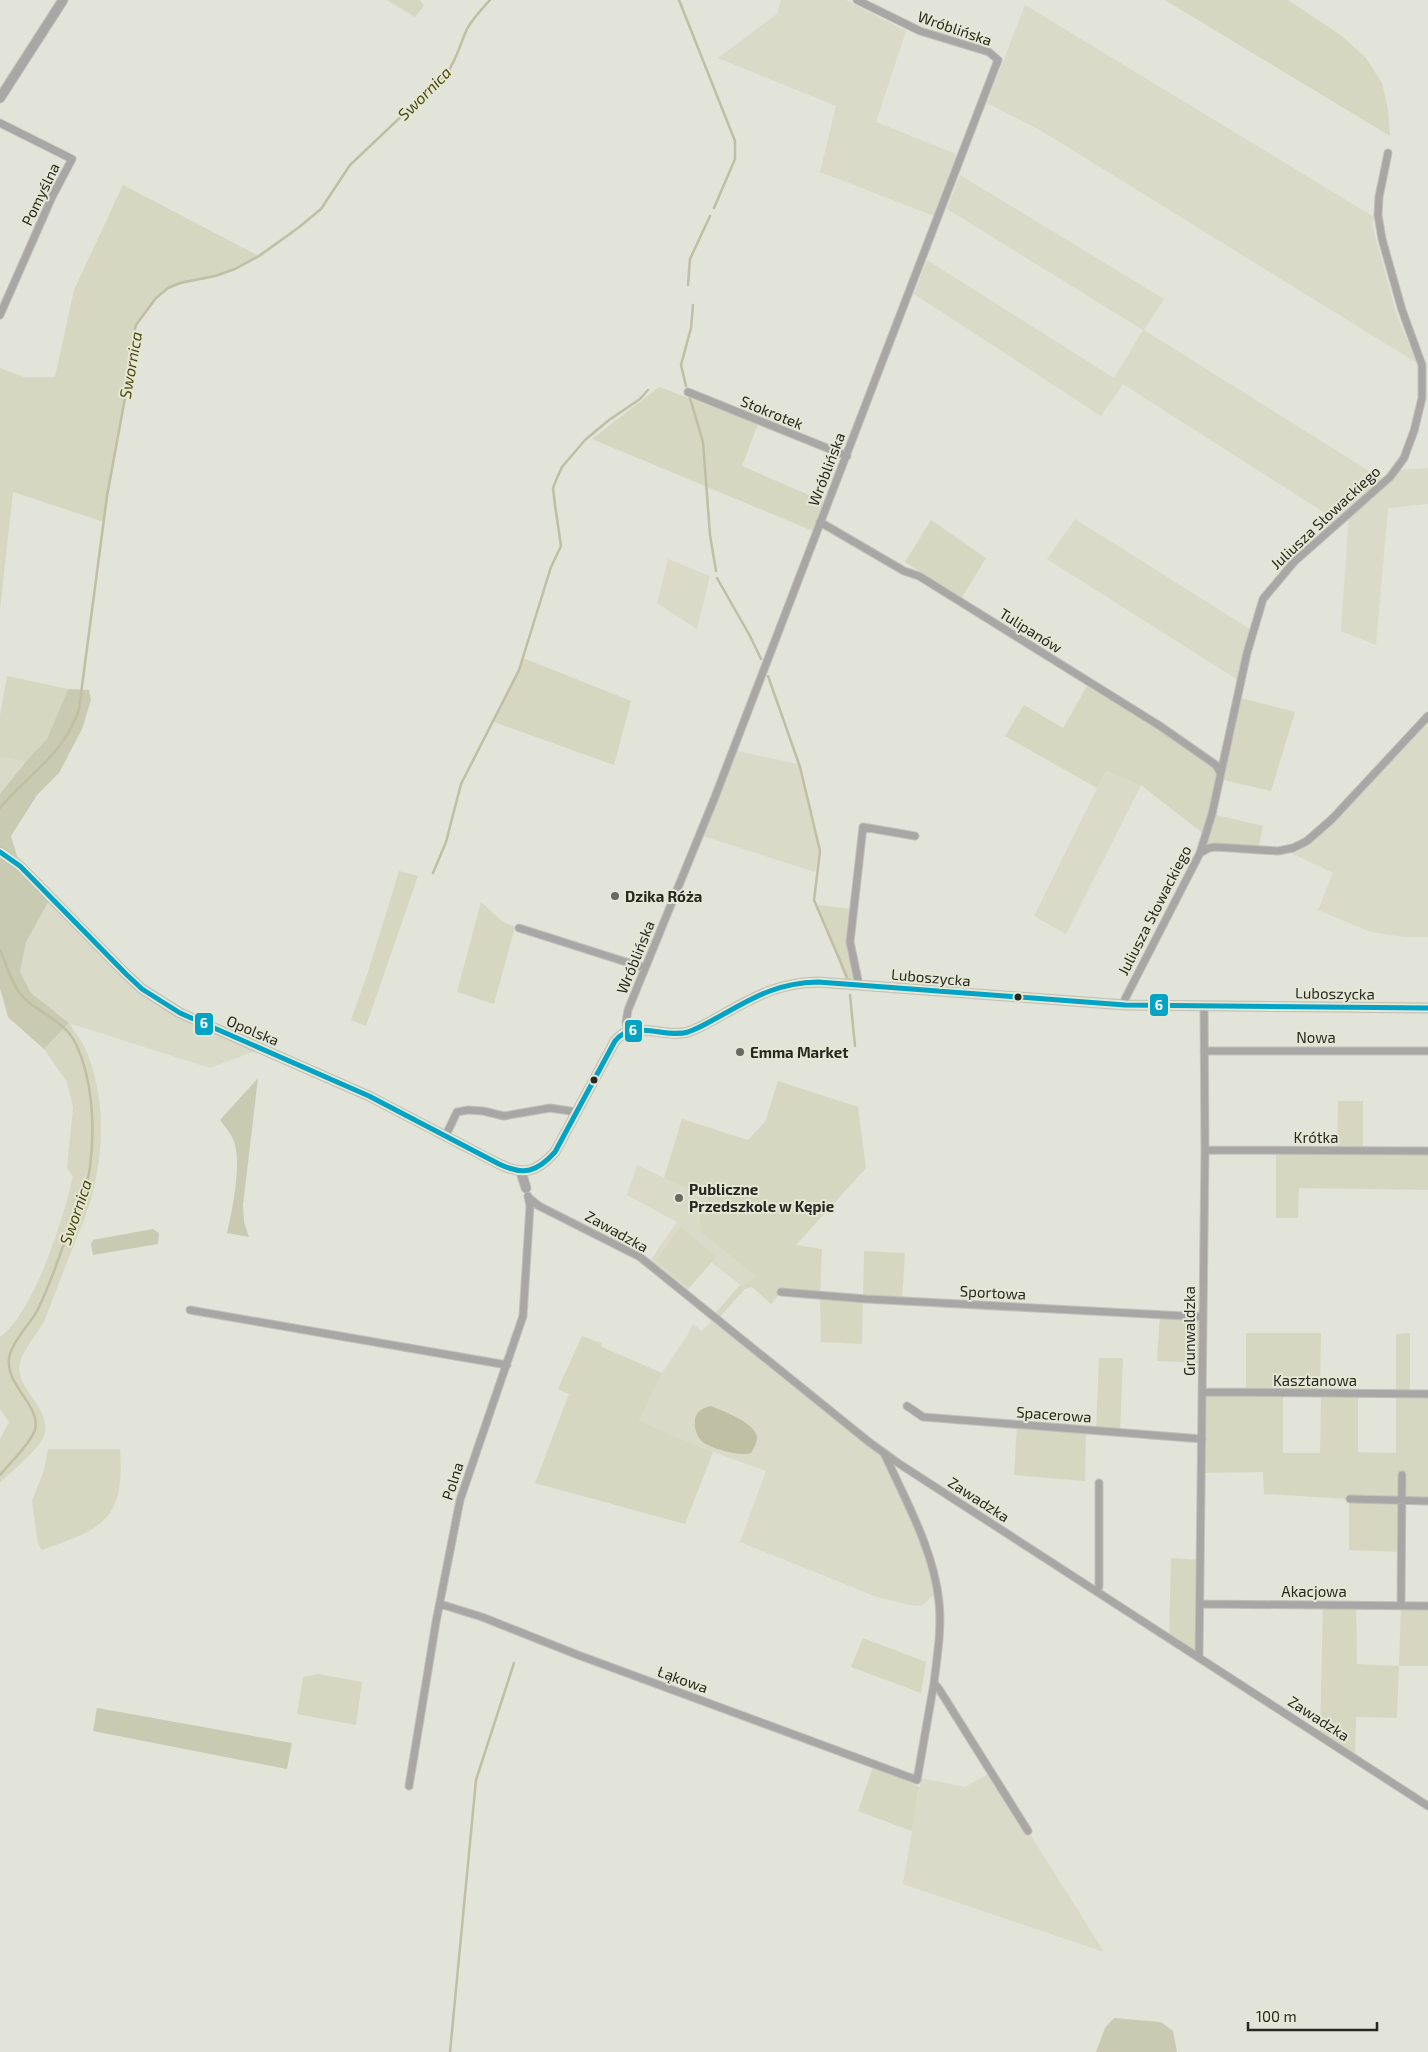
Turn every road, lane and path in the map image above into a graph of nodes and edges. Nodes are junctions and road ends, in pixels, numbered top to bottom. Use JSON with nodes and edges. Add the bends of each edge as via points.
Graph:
{"nodes":[{"id":1,"x":63,"y":0,"type":"edge"},
{"id":2,"x":857,"y":0,"type":"edge"},
{"id":3,"x":0,"y":98,"type":"edge"},
{"id":4,"x":0,"y":123,"type":"edge"},
{"id":5,"x":1388,"y":153,"type":"dead end"},
{"id":6,"x":0,"y":315,"type":"edge"},
{"id":7,"x":688,"y":392,"type":"dead end"},
{"id":8,"x":847,"y":456,"type":"junction"},
{"id":9,"x":820,"y":522,"type":"junction"},
{"id":10,"x":1428,"y":716,"type":"edge"},
{"id":11,"x":1220,"y":772,"type":"junction"},
{"id":12,"x":915,"y":836,"type":"dead end"},
{"id":13,"x":0,"y":852,"type":"edge"},
{"id":14,"x":1200,"y":853,"type":"junction"},
{"id":15,"x":519,"y":928,"type":"dead end"},
{"id":16,"x":645,"y":968,"type":"junction"},
{"id":17,"x":859,"y":985,"type":"junction"},
{"id":18,"x":1125,"y":1005,"type":"junction"},
{"id":19,"x":1204,"y":1006,"type":"junction"},
{"id":20,"x":1428,"y":1008,"type":"edge"},
{"id":21,"x":628,"y":1031,"type":"junction"},
{"id":22,"x":1428,"y":1050,"type":"edge"},
{"id":23,"x":1204,"y":1051,"type":"junction"},
{"id":24,"x":577,"y":1112,"type":"junction"},
{"id":25,"x":445,"y":1137,"type":"junction"},
{"id":26,"x":1205,"y":1150,"type":"junction"},
{"id":27,"x":1428,"y":1151,"type":"edge"},
{"id":28,"x":521,"y":1172,"type":"junction"},
{"id":29,"x":527,"y":1193,"type":"junction"},
{"id":30,"x":781,"y":1292,"type":"dead end"},
{"id":31,"x":190,"y":1310,"type":"dead end"},
{"id":32,"x":1203,"y":1317,"type":"junction"},
{"id":33,"x":507,"y":1366,"type":"junction"},
{"id":34,"x":1202,"y":1392,"type":"junction"},
{"id":35,"x":1428,"y":1394,"type":"edge"},
{"id":36,"x":907,"y":1406,"type":"dead end"},
{"id":37,"x":1202,"y":1439,"type":"junction"},
{"id":38,"x":884,"y":1453,"type":"junction"},
{"id":39,"x":1402,"y":1475,"type":"dead end"},
{"id":40,"x":1099,"y":1483,"type":"dead end"},
{"id":41,"x":1350,"y":1499,"type":"dead end"},
{"id":42,"x":1403,"y":1501,"type":"junction"},
{"id":43,"x":1428,"y":1501,"type":"edge"},
{"id":44,"x":1097,"y":1592,"type":"junction"},
{"id":45,"x":440,"y":1604,"type":"junction"},
{"id":46,"x":1200,"y":1604,"type":"junction"},
{"id":47,"x":1401,"y":1606,"type":"junction"},
{"id":48,"x":1428,"y":1606,"type":"edge"},
{"id":49,"x":1199,"y":1657,"type":"junction"},
{"id":50,"x":934,"y":1683,"type":"junction"},
{"id":51,"x":409,"y":1786,"type":"dead end"},
{"id":52,"x":1428,"y":1806,"type":"edge"},
{"id":53,"x":1028,"y":1831,"type":"dead end"}],
"edges":[{"from":1,"to":3,"type":"street"},
{"from":2,"to":8,"type":"street","name":"Wróblińska","via":[[903,24],[989,52],[998,60]]},
{"from":4,"to":6,"type":"street","name":"Pomyślna","via":[[72,159]]},
{"from":5,"to":11,"type":"street","name":"Juliusza Słowackiego","via":[[1378,215],[1402,310],[1422,365],[1422,398],[1414,430],[1404,458],[1390,477],[1294,562],[1263,599],[1247,653]]},
{"from":7,"to":8,"type":"street","name":"Stokrotek"},
{"from":8,"to":9,"type":"street","name":"Wróblińska"},
{"from":9,"to":11,"type":"street","name":"Tulipanów","via":[[904,572],[919,576],[1136,711],[1216,765]]},
{"from":9,"to":16,"type":"street","name":"Wróblińska","via":[[715,797]]},
{"from":10,"to":14,"type":"street","via":[[1332,819],[1307,841],[1285,850],[1215,848]]},
{"from":11,"to":14,"type":"street","name":"Juliusza Słowackiego"},
{"from":12,"to":17,"type":"street","via":[[863,827],[850,942]]},
{"from":13,"to":25,"type":"street","name":"Opolska","via":[[20,866],[131,979],[166,1005],[369,1096]]},
{"from":14,"to":18,"type":"street","name":"Juliusza Słowackiego","via":[[1125,999]]},
{"from":15,"to":16,"type":"street"},
{"from":16,"to":21,"type":"street","name":"Wróblińska","via":[[628,1010]]},
{"from":17,"to":18,"type":"street","name":"Luboszycka"},
{"from":17,"to":21,"type":"street","name":"Luboszycka","via":[[818,982],[782,986],[689,1031]]},
{"from":18,"to":19,"type":"street","name":"Luboszycka"},
{"from":19,"to":20,"type":"street","name":"Luboszycka"},
{"from":19,"to":23,"type":"street","name":"Grunwaldzka"},
{"from":21,"to":24,"type":"street","via":[[615,1041]]},
{"from":22,"to":23,"type":"street","name":"Nowa"},
{"from":23,"to":26,"type":"street","name":"Grunwaldzka"},
{"from":24,"to":25,"type":"street","via":[[550,1108],[504,1116],[483,1111],[457,1112]]},
{"from":24,"to":28,"type":"street","via":[[550,1158],[533,1170]]},
{"from":25,"to":28,"type":"street","name":"Opolska"},
{"from":26,"to":27,"type":"street","name":"Krótka"},
{"from":26,"to":32,"type":"street","name":"Grunwaldzka"},
{"from":28,"to":29,"type":"street"},
{"from":29,"to":33,"type":"street","name":"Polna","via":[[530,1206],[524,1313]]},
{"from":29,"to":38,"type":"street","name":"Zawadzka","via":[[539,1206],[640,1257]]},
{"from":30,"to":32,"type":"street","name":"Sportowa"},
{"from":31,"to":33,"type":"street"},
{"from":32,"to":34,"type":"street","name":"Grunwaldzka"},
{"from":33,"to":45,"type":"street","name":"Polna","via":[[460,1500]]},
{"from":34,"to":35,"type":"street","name":"Kasztanowa"},
{"from":34,"to":37,"type":"street","name":"Grunwaldzka"},
{"from":36,"to":37,"type":"street","name":"Spacerowa","via":[[923,1418]]},
{"from":37,"to":46,"type":"street","name":"Grunwaldzka"},
{"from":38,"to":44,"type":"street","name":"Zawadzka"},
{"from":38,"to":50,"type":"street","via":[[920,1531],[937,1588],[940,1614]]},
{"from":39,"to":42,"type":"street"},
{"from":40,"to":44,"type":"street"},
{"from":41,"to":42,"type":"street"},
{"from":42,"to":43,"type":"street"},
{"from":42,"to":47,"type":"street"},
{"from":44,"to":49,"type":"street","name":"Zawadzka"},
{"from":45,"to":50,"type":"street","name":"Łąkowa","via":[[916,1780]]},
{"from":45,"to":51,"type":"street","name":"Polna"},
{"from":46,"to":47,"type":"street","name":"Akacjowa"},
{"from":46,"to":49,"type":"street","name":"Grunwaldzka"},
{"from":47,"to":48,"type":"street","name":"Akacjowa"},
{"from":49,"to":52,"type":"street","name":"Zawadzka"},
{"from":50,"to":53,"type":"street"}]}
